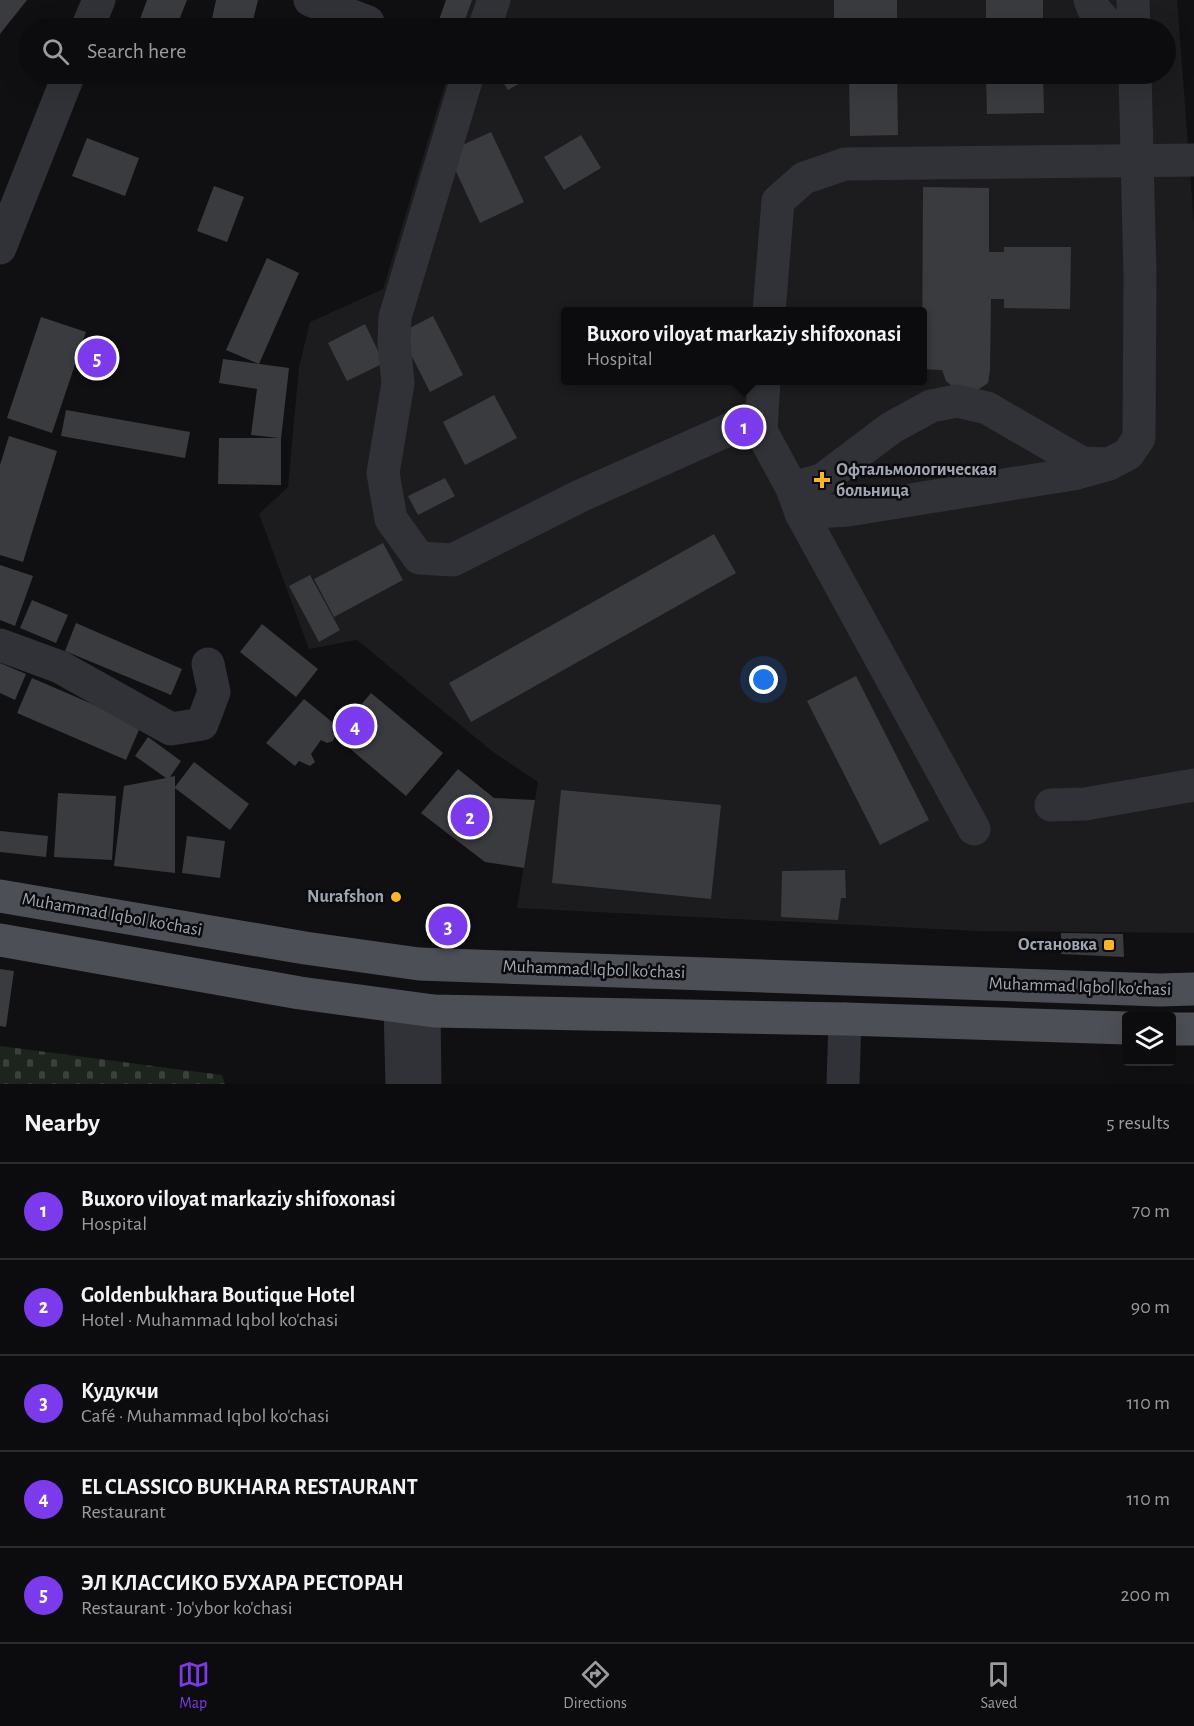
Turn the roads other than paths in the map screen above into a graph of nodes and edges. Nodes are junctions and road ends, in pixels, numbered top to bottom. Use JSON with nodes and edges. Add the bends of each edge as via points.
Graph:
{"nodes":[{"id":1,"x":310,"y":0,"type":"edge"},
{"id":2,"x":494,"y":0,"type":"edge"},
{"id":3,"x":1090,"y":0,"type":"edge"},
{"id":4,"x":1133,"y":0,"type":"edge"},
{"id":5,"x":357,"y":18,"type":"edge"},
{"id":6,"x":488,"y":18,"type":"edge"},
{"id":7,"x":1102,"y":18,"type":"edge"},
{"id":8,"x":1134,"y":18,"type":"edge"},
{"id":9,"x":65,"y":84,"type":"edge"},
{"id":10,"x":465,"y":84,"type":"edge"},
{"id":11,"x":1135,"y":84,"type":"edge"},
{"id":12,"x":1194,"y":160,"type":"edge"},
{"id":13,"x":1137,"y":161,"type":"junction"},
{"id":14,"x":0,"y":248,"type":"edge"},
{"id":15,"x":770,"y":307,"type":"edge"},
{"id":16,"x":764,"y":385,"type":"edge"},
{"id":17,"x":761,"y":431,"type":"junction"},
{"id":18,"x":1109,"y":464,"type":"junction"},
{"id":19,"x":796,"y":501,"type":"junction"},
{"id":20,"x":0,"y":645,"type":"edge"},
{"id":21,"x":208,"y":664,"type":"dead end"},
{"id":22,"x":1194,"y":785,"type":"edge"},
{"id":23,"x":1051,"y":805,"type":"dead end"},
{"id":24,"x":974,"y":829,"type":"dead end"},
{"id":25,"x":0,"y":896,"type":"edge"},
{"id":26,"x":0,"y":940,"type":"edge"},
{"id":27,"x":1194,"y":989,"type":"edge"},
{"id":28,"x":400,"y":1007,"type":"junction"},
{"id":29,"x":434,"y":1011,"type":"junction"},
{"id":30,"x":845,"y":1019,"type":"junction"},
{"id":31,"x":1122,"y":1028,"type":"edge"},
{"id":32,"x":1176,"y":1029,"type":"edge"},
{"id":33,"x":1194,"y":1029,"type":"edge"},
{"id":34,"x":402,"y":1084,"type":"edge"},
{"id":35,"x":425,"y":1084,"type":"edge"},
{"id":36,"x":843,"y":1084,"type":"edge"}],
"edges":[{"from":1,"to":5,"type":"street"},
{"from":2,"to":6,"type":"street"},
{"from":3,"to":7,"type":"street"},
{"from":4,"to":8,"type":"street"},
{"from":9,"to":14,"type":"street"},
{"from":10,"to":17,"type":"street","via":[[395,317],[398,383],[383,472],[391,519],[419,558],[453,560],[580,496],[728,430]]},
{"from":11,"to":13,"type":"street"},
{"from":12,"to":13,"type":"street"},
{"from":13,"to":15,"type":"street","via":[[844,164],[804,178],[778,201]]},
{"from":13,"to":18,"type":"street","via":[[1139,438],[1128,454]]},
{"from":16,"to":17,"type":"street"},
{"from":17,"to":19,"type":"street"},
{"from":18,"to":19,"type":"street","via":[[1073,474],[848,510]]},
{"from":18,"to":19,"type":"street","via":[[1082,463],[987,408],[957,401],[931,406],[891,428]]},
{"from":19,"to":24,"type":"street"},
{"from":20,"to":21,"type":"street","via":[[60,667],[171,729],[202,724],[214,692]]},
{"from":22,"to":23,"type":"street","via":[[1084,804]]},
{"from":25,"to":27,"type":"main road","name":"Muhammad Iqbol ko'chasi","via":[[419,964]]},
{"from":26,"to":28,"type":"main road"},
{"from":28,"to":29,"type":"main road"},
{"from":28,"to":34,"type":"street"},
{"from":29,"to":30,"type":"main road"},
{"from":29,"to":35,"type":"street","via":[[424,1012]]},
{"from":30,"to":31,"type":"main road"},
{"from":30,"to":36,"type":"street"},
{"from":32,"to":33,"type":"main road"}]}
